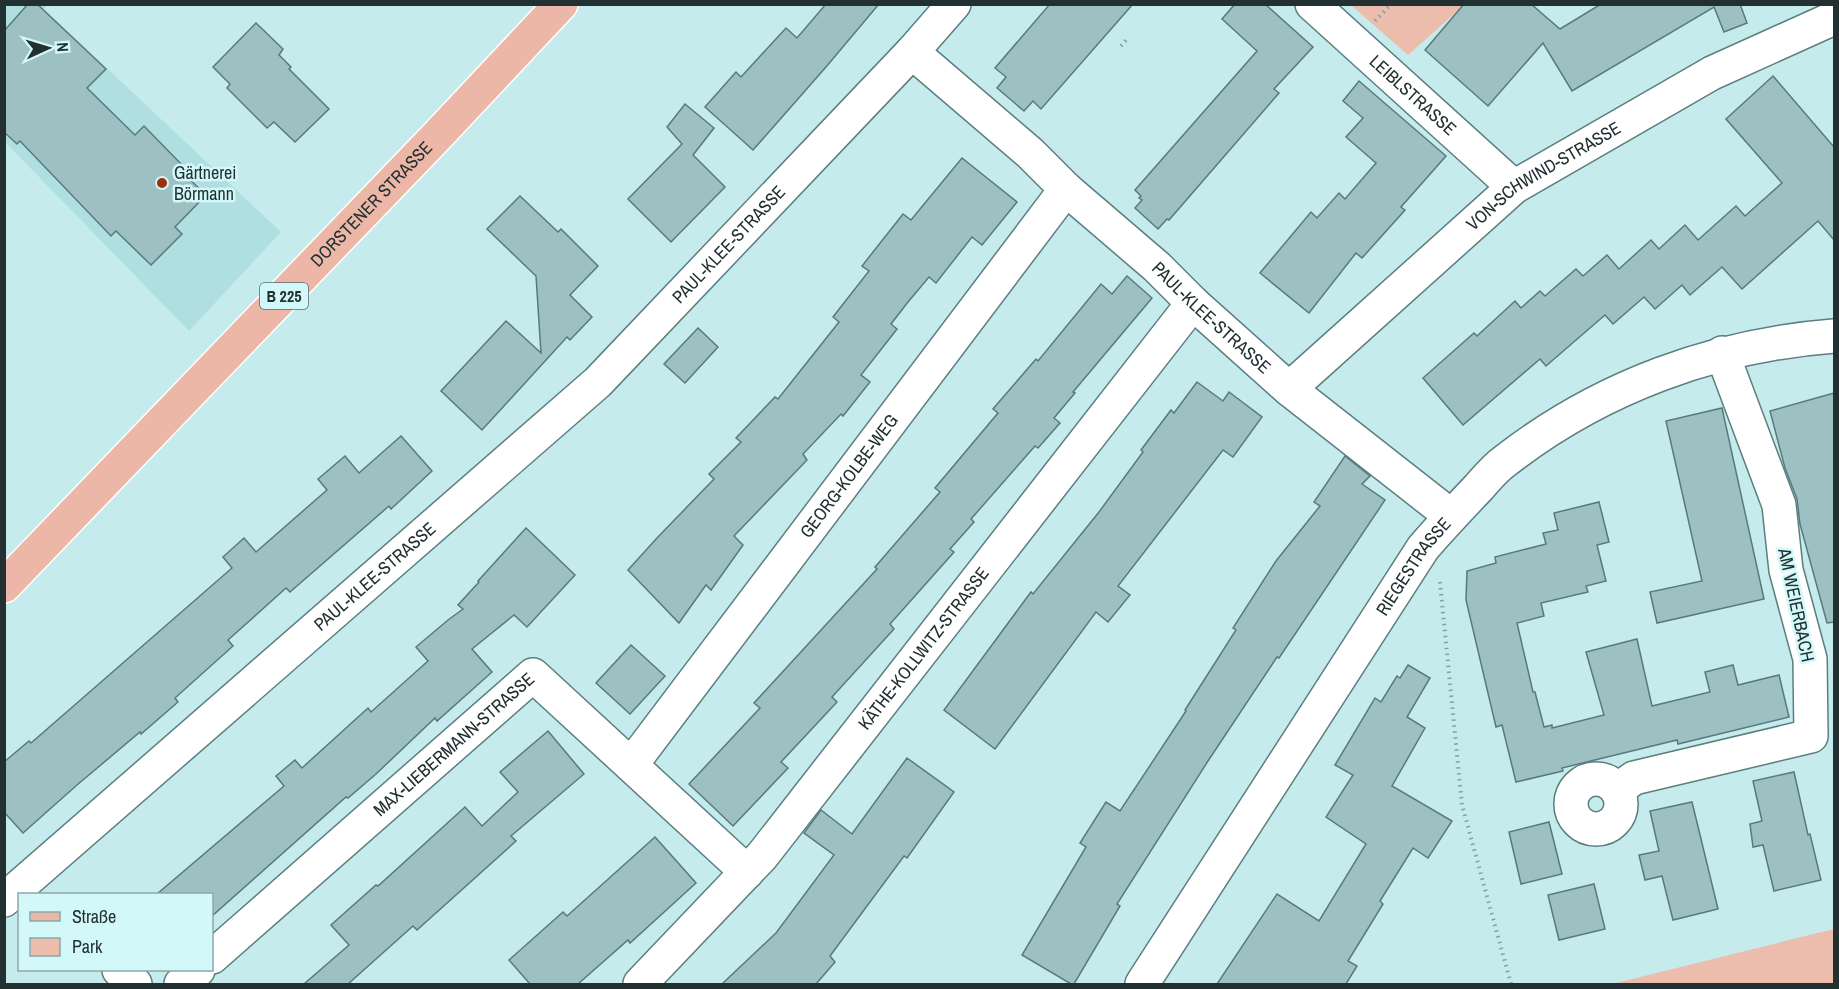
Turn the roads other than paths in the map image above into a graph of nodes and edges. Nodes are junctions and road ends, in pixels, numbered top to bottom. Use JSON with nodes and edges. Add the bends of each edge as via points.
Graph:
{"nodes":[{"id":1,"x":561,"y":4,"type":"edge"},
{"id":2,"x":954,"y":4,"type":"edge"},
{"id":3,"x":1312,"y":4,"type":"edge"},
{"id":4,"x":1834,"y":18,"type":"edge"},
{"id":5,"x":912,"y":52,"type":"junction"},
{"id":6,"x":1514,"y":187,"type":"junction"},
{"id":7,"x":1066,"y":189,"type":"junction"},
{"id":8,"x":1194,"y":303,"type":"junction"},
{"id":9,"x":1834,"y":336,"type":"edge"},
{"id":10,"x":1722,"y":353,"type":"junction"},
{"id":11,"x":1289,"y":389,"type":"junction"},
{"id":12,"x":1451,"y":516,"type":"junction"},
{"id":13,"x":4,"y":586,"type":"edge"},
{"id":14,"x":631,"y":765,"type":"junction"},
{"id":15,"x":1617,"y":790,"type":"dead end"},
{"id":16,"x":747,"y":872,"type":"junction"},
{"id":17,"x":24,"y":891,"type":"edge"},
{"id":18,"x":213,"y":956,"type":"edge"},
{"id":19,"x":121,"y":971,"type":"edge"},
{"id":20,"x":196,"y":971,"type":"edge"},
{"id":21,"x":135,"y":984,"type":"edge"},
{"id":22,"x":181,"y":984,"type":"edge"},
{"id":23,"x":640,"y":984,"type":"edge"},
{"id":24,"x":1142,"y":984,"type":"edge"}],
"edges":[{"from":1,"to":13,"type":"main road","name":"DORSTENER STRASSE","number":"B 225"},
{"from":2,"to":5,"type":"street"},
{"from":3,"to":6,"type":"street","name":"LEIBLSTRASSE"},
{"from":4,"to":6,"type":"street","name":"VON-SCHWIND-STRASSE","via":[[1712,73]]},
{"from":5,"to":7,"type":"street","name":"PAUL-KLEE-STRASSE"},
{"from":5,"to":17,"type":"street","name":"PAUL-KLEE-STRASSE","via":[[598,381]]},
{"from":6,"to":11,"type":"street","name":"VON-SCHWIND-STRASSE"},
{"from":7,"to":8,"type":"street","name":"PAUL-KLEE-STRASSE"},
{"from":7,"to":14,"type":"street","name":"GEORG-KOLBE-WEG"},
{"from":8,"to":11,"type":"street","name":"PAUL-KLEE-STRASSE"},
{"from":8,"to":16,"type":"street","name":"KÄTHE-KOLLWITZ-STRASSE"},
{"from":9,"to":10,"type":"street","name":"RIEGESTRASSE"},
{"from":10,"to":12,"type":"street","name":"RIEGESTRASSE","via":[[1617,391],[1563,421],[1503,462]]},
{"from":10,"to":15,"type":"street","name":"AM WEIERBACH","via":[[1779,505],[1786,570],[1810,659],[1811,736],[1634,778]]},
{"from":11,"to":12,"type":"street","name":"PAUL-KLEE-STRASSE"},
{"from":12,"to":24,"type":"street","name":"RIEGESTRASSE","via":[[1423,548]]},
{"from":14,"to":16,"type":"street","name":"MAX-LIEBERMANN-STRASSE"},
{"from":14,"to":18,"type":"street","name":"MAX-LIEBERMANN-STRASSE","via":[[533,675]]},
{"from":16,"to":23,"type":"street","name":"KÄTHE-KOLLWITZ-STRASSE"},
{"from":19,"to":21,"type":"street"},
{"from":20,"to":22,"type":"street"}]}
